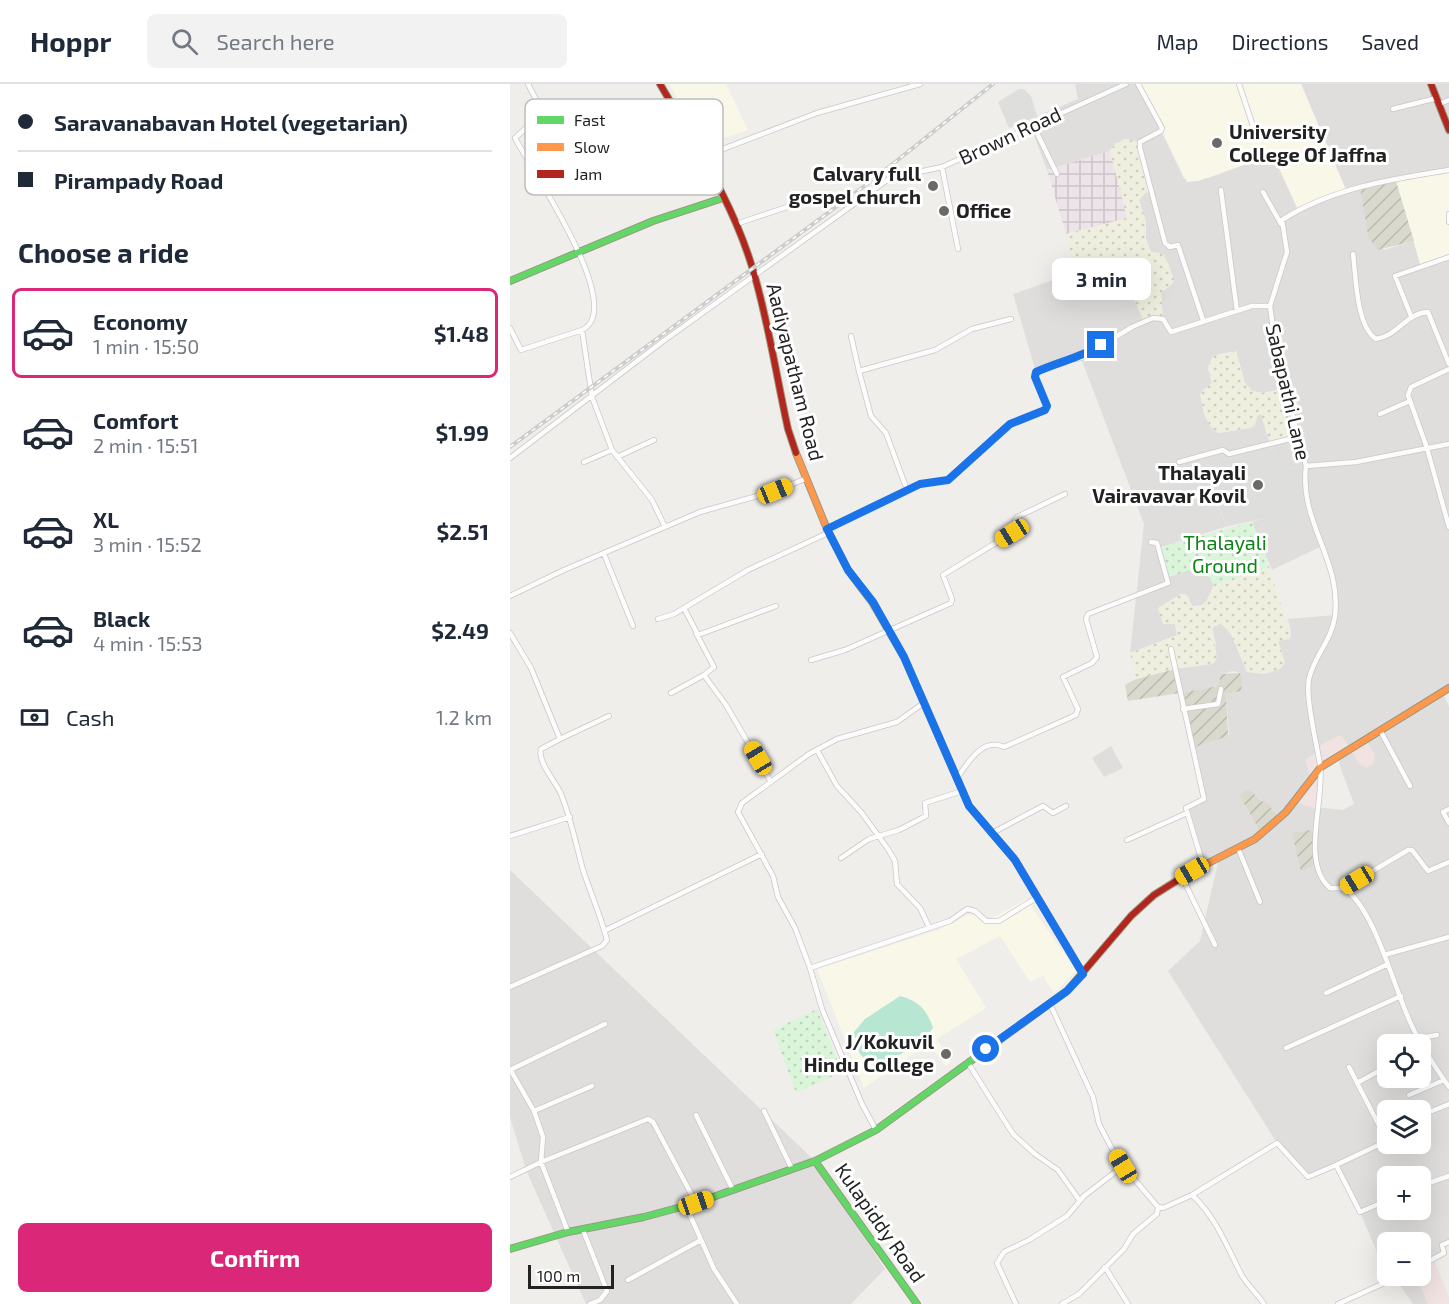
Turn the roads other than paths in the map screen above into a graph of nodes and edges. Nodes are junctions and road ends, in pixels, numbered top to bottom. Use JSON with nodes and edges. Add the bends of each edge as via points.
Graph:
{"nodes":[{"id":1,"x":528,"y":84,"type":"edge"},
{"id":2,"x":660,"y":84,"type":"edge"},
{"id":3,"x":920,"y":84,"type":"edge"},
{"id":4,"x":1126,"y":84,"type":"edge"},
{"id":5,"x":1138,"y":84,"type":"edge"},
{"id":6,"x":1239,"y":84,"type":"edge"},
{"id":7,"x":1431,"y":84,"type":"edge"},
{"id":8,"x":536,"y":99,"type":"edge"},
{"id":9,"x":669,"y":99,"type":"edge"},
{"id":10,"x":1449,"y":100,"type":"edge"},
{"id":11,"x":1438,"y":101,"type":"junction"},
{"id":12,"x":1393,"y":109,"type":"dead end"},
{"id":13,"x":1033,"y":125,"type":"junction"},
{"id":14,"x":1253,"y":126,"type":"dead end"},
{"id":15,"x":525,"y":128,"type":"edge"},
{"id":16,"x":1449,"y":130,"type":"edge"},
{"id":17,"x":513,"y":139,"type":"edge"},
{"id":18,"x":723,"y":149,"type":"edge"},
{"id":19,"x":525,"y":158,"type":"edge"},
{"id":20,"x":942,"y":167,"type":"junction"},
{"id":21,"x":1449,"y":170,"type":"edge"},
{"id":22,"x":1057,"y":174,"type":"dead end"},
{"id":23,"x":1221,"y":190,"type":"dead end"},
{"id":24,"x":1263,"y":192,"type":"dead end"},
{"id":25,"x":826,"y":194,"type":"dead end"},
{"id":26,"x":549,"y":195,"type":"edge"},
{"id":27,"x":721,"y":195,"type":"edge"},
{"id":28,"x":723,"y":198,"type":"junction"},
{"id":29,"x":1449,"y":213,"type":"edge"},
{"id":30,"x":1449,"y":222,"type":"edge"},
{"id":31,"x":736,"y":224,"type":"junction"},
{"id":32,"x":1281,"y":224,"type":"junction"},
{"id":33,"x":958,"y":249,"type":"dead end"},
{"id":34,"x":577,"y":252,"type":"junction"},
{"id":35,"x":1353,"y":254,"type":"dead end"},
{"id":36,"x":1449,"y":257,"type":"edge"},
{"id":37,"x":755,"y":276,"type":"junction"},
{"id":38,"x":510,"y":281,"type":"edge"},
{"id":39,"x":1269,"y":306,"type":"junction"},
{"id":40,"x":1237,"y":311,"type":"junction"},
{"id":41,"x":1411,"y":316,"type":"junction"},
{"id":42,"x":1011,"y":319,"type":"dead end"},
{"id":43,"x":1203,"y":320,"type":"junction"},
{"id":44,"x":510,"y":328,"type":"edge"},
{"id":45,"x":582,"y":330,"type":"junction"},
{"id":46,"x":851,"y":336,"type":"dead end"},
{"id":47,"x":1449,"y":367,"type":"edge"},
{"id":48,"x":859,"y":371,"type":"junction"},
{"id":49,"x":592,"y":397,"type":"junction"},
{"id":50,"x":1410,"y":401,"type":"junction"},
{"id":51,"x":1380,"y":414,"type":"dead end"},
{"id":52,"x":1298,"y":437,"type":"junction"},
{"id":53,"x":654,"y":440,"type":"dead end"},
{"id":54,"x":1449,"y":444,"type":"edge"},
{"id":55,"x":1427,"y":448,"type":"junction"},
{"id":56,"x":612,"y":450,"type":"junction"},
{"id":57,"x":617,"y":457,"type":"junction"},
{"id":58,"x":510,"y":458,"type":"edge"},
{"id":59,"x":584,"y":462,"type":"dead end"},
{"id":60,"x":1179,"y":462,"type":"dead end"},
{"id":61,"x":1306,"y":466,"type":"junction"},
{"id":62,"x":805,"y":479,"type":"junction"},
{"id":63,"x":907,"y":490,"type":"junction"},
{"id":64,"x":1065,"y":494,"type":"dead end"},
{"id":65,"x":665,"y":527,"type":"junction"},
{"id":66,"x":1449,"y":527,"type":"edge"},
{"id":67,"x":829,"y":530,"type":"junction"},
{"id":68,"x":1151,"y":542,"type":"dead end"},
{"id":69,"x":604,"y":554,"type":"junction"},
{"id":70,"x":510,"y":596,"type":"edge"},
{"id":71,"x":776,"y":606,"type":"dead end"},
{"id":72,"x":684,"y":608,"type":"junction"},
{"id":73,"x":658,"y":619,"type":"dead end"},
{"id":74,"x":633,"y":626,"type":"dead end"},
{"id":75,"x":889,"y":630,"type":"junction"},
{"id":76,"x":510,"y":633,"type":"edge"},
{"id":77,"x":696,"y":633,"type":"junction"},
{"id":78,"x":1171,"y":649,"type":"dead end"},
{"id":79,"x":811,"y":660,"type":"dead end"},
{"id":80,"x":704,"y":675,"type":"junction"},
{"id":81,"x":1449,"y":688,"type":"edge"},
{"id":82,"x":1221,"y":689,"type":"dead end"},
{"id":83,"x":671,"y":693,"type":"dead end"},
{"id":84,"x":925,"y":702,"type":"junction"},
{"id":85,"x":1183,"y":710,"type":"junction"},
{"id":86,"x":609,"y":716,"type":"dead end"},
{"id":87,"x":1380,"y":730,"type":"junction"},
{"id":88,"x":560,"y":739,"type":"junction"},
{"id":89,"x":817,"y":750,"type":"junction"},
{"id":90,"x":1320,"y":767,"type":"junction"},
{"id":91,"x":957,"y":778,"type":"junction"},
{"id":92,"x":771,"y":782,"type":"junction"},
{"id":93,"x":1410,"y":786,"type":"dead end"},
{"id":94,"x":962,"y":791,"type":"junction"},
{"id":95,"x":1066,"y":806,"type":"dead end"},
{"id":96,"x":1449,"y":809,"type":"edge"},
{"id":97,"x":1187,"y":813,"type":"junction"},
{"id":98,"x":570,"y":817,"type":"junction"},
{"id":99,"x":1449,"y":823,"type":"edge"},
{"id":100,"x":994,"y":832,"type":"junction"},
{"id":101,"x":510,"y":836,"type":"edge"},
{"id":102,"x":878,"y":836,"type":"junction"},
{"id":103,"x":1127,"y":840,"type":"dead end"},
{"id":104,"x":1238,"y":848,"type":"junction"},
{"id":105,"x":762,"y":854,"type":"junction"},
{"id":106,"x":841,"y":858,"type":"dead end"},
{"id":107,"x":1449,"y":862,"type":"edge"},
{"id":108,"x":1203,"y":865,"type":"junction"},
{"id":109,"x":1182,"y":877,"type":"junction"},
{"id":110,"x":1344,"y":888,"type":"junction"},
{"id":111,"x":1036,"y":898,"type":"junction"},
{"id":112,"x":1260,"y":902,"type":"dead end"},
{"id":113,"x":929,"y":927,"type":"junction"},
{"id":114,"x":604,"y":931,"type":"junction"},
{"id":115,"x":1449,"y":937,"type":"edge"},
{"id":116,"x":1215,"y":945,"type":"dead end"},
{"id":117,"x":1384,"y":955,"type":"junction"},
{"id":118,"x":1388,"y":964,"type":"junction"},
{"id":119,"x":810,"y":968,"type":"junction"},
{"id":120,"x":1083,"y":974,"type":"junction"},
{"id":121,"x":510,"y":987,"type":"edge"},
{"id":122,"x":1326,"y":993,"type":"dead end"},
{"id":123,"x":1401,"y":996,"type":"junction"},
{"id":124,"x":1050,"y":1004,"type":"junction"},
{"id":125,"x":605,"y":1024,"type":"dead end"},
{"id":126,"x":1417,"y":1034,"type":"edge"},
{"id":127,"x":1437,"y":1035,"type":"dead end"},
{"id":128,"x":1431,"y":1036,"type":"edge"},
{"id":129,"x":1287,"y":1048,"type":"dead end"},
{"id":130,"x":1431,"y":1061,"type":"edge"},
{"id":131,"x":968,"y":1062,"type":"junction"},
{"id":132,"x":1349,"y":1067,"type":"dead end"},
{"id":133,"x":510,"y":1070,"type":"edge"},
{"id":134,"x":1377,"y":1075,"type":"edge"},
{"id":135,"x":1357,"y":1083,"type":"junction"},
{"id":136,"x":1447,"y":1083,"type":"edge"},
{"id":137,"x":592,"y":1086,"type":"dead end"},
{"id":138,"x":1409,"y":1095,"type":"dead end"},
{"id":139,"x":1449,"y":1104,"type":"edge"},
{"id":140,"x":534,"y":1111,"type":"junction"},
{"id":141,"x":764,"y":1111,"type":"dead end"},
{"id":142,"x":1432,"y":1111,"type":"dead end"},
{"id":143,"x":696,"y":1115,"type":"dead end"},
{"id":144,"x":876,"y":1130,"type":"junction"},
{"id":145,"x":815,"y":1161,"type":"junction"},
{"id":146,"x":541,"y":1162,"type":"junction"},
{"id":147,"x":1336,"y":1165,"type":"junction"},
{"id":148,"x":1123,"y":1166,"type":"junction"},
{"id":149,"x":792,"y":1169,"type":"junction"},
{"id":150,"x":1449,"y":1176,"type":"edge"},
{"id":151,"x":510,"y":1177,"type":"edge"},
{"id":152,"x":1431,"y":1182,"type":"edge"},
{"id":153,"x":733,"y":1190,"type":"junction"},
{"id":154,"x":1192,"y":1195,"type":"junction"},
{"id":155,"x":1080,"y":1201,"type":"junction"},
{"id":156,"x":696,"y":1203,"type":"junction"},
{"id":157,"x":1377,"y":1205,"type":"edge"},
{"id":158,"x":685,"y":1206,"type":"junction"},
{"id":159,"x":1158,"y":1207,"type":"junction"},
{"id":160,"x":582,"y":1230,"type":"junction"},
{"id":161,"x":568,"y":1232,"type":"junction"},
{"id":162,"x":701,"y":1240,"type":"junction"},
{"id":163,"x":1449,"y":1242,"type":"edge"},
{"id":164,"x":510,"y":1249,"type":"edge"},
{"id":165,"x":1431,"y":1260,"type":"edge"},
{"id":166,"x":1105,"y":1267,"type":"junction"},
{"id":167,"x":628,"y":1280,"type":"dead end"},
{"id":168,"x":1378,"y":1286,"type":"edge"},
{"id":169,"x":590,"y":1304,"type":"edge"},
{"id":170,"x":737,"y":1304,"type":"edge"},
{"id":171,"x":917,"y":1304,"type":"edge"},
{"id":172,"x":1016,"y":1304,"type":"edge"},
{"id":173,"x":1062,"y":1304,"type":"edge"},
{"id":174,"x":1128,"y":1304,"type":"edge"},
{"id":175,"x":1264,"y":1304,"type":"edge"},
{"id":176,"x":1338,"y":1304,"type":"edge"}],
"edges":[{"from":1,"to":8,"type":"street"},
{"from":2,"to":9,"type":"main road","name":"Aadiyapatham Road"},
{"from":3,"to":18,"type":"street","via":[[817,114]]},
{"from":4,"to":13,"type":"street","name":"Brown Road"},
{"from":5,"to":43,"type":"street","via":[[1162,128],[1140,142],[1140,148],[1165,243],[1170,247],[1178,245]]},
{"from":6,"to":14,"type":"street"},
{"from":7,"to":11,"type":"main road"},
{"from":10,"to":11,"type":"street"},
{"from":11,"to":12,"type":"street"},
{"from":11,"to":16,"type":"main road"},
{"from":13,"to":20,"type":"street","name":"Brown Road"},
{"from":13,"to":22,"type":"street"},
{"from":15,"to":17,"type":"street"},
{"from":17,"to":19,"type":"street"},
{"from":20,"to":33,"type":"street"},
{"from":20,"to":37,"type":"street","name":"Brown Road","via":[[890,178]]},
{"from":21,"to":32,"type":"street","via":[[1360,188],[1298,210]]},
{"from":23,"to":40,"type":"street"},
{"from":24,"to":32,"type":"street","name":"Sabapathi Lane"},
{"from":25,"to":31,"type":"street"},
{"from":26,"to":34,"type":"street"},
{"from":27,"to":28,"type":"main road","name":"Aadiyapatham Road"},
{"from":28,"to":31,"type":"main road","name":"Aadiyapatham Road"},
{"from":28,"to":34,"type":"main road"},
{"from":29,"to":30,"type":"street"},
{"from":31,"to":37,"type":"main road","name":"Aadiyapatham Road"},
{"from":32,"to":39,"type":"street","name":"Sabapathi Lane","via":[[1287,252]]},
{"from":34,"to":38,"type":"main road"},
{"from":34,"to":45,"type":"street","via":[[586,265],[594,309],[592,324]]},
{"from":35,"to":41,"type":"street","via":[[1360,310],[1372,336],[1386,337]]},
{"from":36,"to":41,"type":"street","via":[[1395,276]]},
{"from":37,"to":49,"type":"street"},
{"from":37,"to":62,"type":"main road","name":"Aadiyapatham Road","via":[[788,429]]},
{"from":39,"to":40,"type":"street"},
{"from":39,"to":52,"type":"street","name":"Sabapathi Lane","via":[[1277,357]]},
{"from":40,"to":43,"type":"street"},
{"from":41,"to":47,"type":"street","via":[[1428,312]]},
{"from":42,"to":48,"type":"street","via":[[972,329],[935,350]]},
{"from":43,"to":63,"type":"street","via":[[1171,332],[1163,319],[1153,318],[1081,358],[1060,361],[1036,372],[1045,410],[1010,424],[948,480]]},
{"from":44,"to":45,"type":"street","via":[[521,350]]},
{"from":45,"to":49,"type":"street"},
{"from":46,"to":48,"type":"street"},
{"from":47,"to":50,"type":"street","via":[[1411,387]]},
{"from":48,"to":63,"type":"street","via":[[871,416],[886,433]]},
{"from":49,"to":56,"type":"street"},
{"from":49,"to":58,"type":"street"},
{"from":50,"to":51,"type":"street"},
{"from":50,"to":55,"type":"street"},
{"from":52,"to":60,"type":"street"},
{"from":52,"to":61,"type":"street","name":"Sabapathi Lane"},
{"from":53,"to":57,"type":"street"},
{"from":54,"to":55,"type":"street"},
{"from":55,"to":61,"type":"street","via":[[1356,462]]},
{"from":55,"to":66,"type":"street"},
{"from":56,"to":57,"type":"street"},
{"from":56,"to":59,"type":"street"},
{"from":57,"to":65,"type":"street","via":[[652,500]]},
{"from":61,"to":90,"type":"street","name":"Sabapathi Lane","via":[[1308,510],[1336,588],[1331,637],[1308,680]]},
{"from":62,"to":65,"type":"street"},
{"from":62,"to":67,"type":"main road","name":"Aadiyapatham Road"},
{"from":63,"to":67,"type":"street"},
{"from":64,"to":75,"type":"street","via":[[1017,517],[1017,530],[943,575],[951,603]]},
{"from":65,"to":69,"type":"street"},
{"from":67,"to":72,"type":"street","via":[[748,570]]},
{"from":67,"to":75,"type":"main road","name":"Aadiyapatham Road","via":[[848,570]]},
{"from":68,"to":91,"type":"street","via":[[1157,543],[1168,583],[1088,614],[1096,657],[1064,677],[1078,709],[1076,715],[1004,747],[996,743],[987,745]]},
{"from":69,"to":70,"type":"street"},
{"from":69,"to":74,"type":"street"},
{"from":71,"to":77,"type":"street"},
{"from":72,"to":73,"type":"street"},
{"from":72,"to":77,"type":"street"},
{"from":75,"to":79,"type":"street"},
{"from":75,"to":84,"type":"main road","name":"Aadiyapatham Road"},
{"from":76,"to":88,"type":"street","via":[[531,668]]},
{"from":77,"to":80,"type":"street","via":[[714,667]]},
{"from":78,"to":85,"type":"street"},
{"from":80,"to":83,"type":"street"},
{"from":80,"to":92,"type":"street"},
{"from":81,"to":87,"type":"main road"},
{"from":82,"to":85,"type":"street","via":[[1218,704]]},
{"from":84,"to":89,"type":"street","via":[[897,722],[837,739]]},
{"from":84,"to":91,"type":"main road","name":"Aadiyapatham Road"},
{"from":85,"to":97,"type":"street","via":[[1204,798],[1188,806]]},
{"from":86,"to":88,"type":"street"},
{"from":87,"to":90,"type":"main road"},
{"from":87,"to":93,"type":"street"},
{"from":88,"to":98,"type":"street","via":[[540,752]]},
{"from":89,"to":92,"type":"street"},
{"from":89,"to":102,"type":"street","via":[[837,786]]},
{"from":90,"to":104,"type":"main road","via":[[1272,827]]},
{"from":90,"to":110,"type":"street","name":"Sabapathi Lane","via":[[1316,865],[1330,888]]},
{"from":91,"to":94,"type":"main road","name":"Aadiyapatham Road"},
{"from":92,"to":105,"type":"street","via":[[742,803],[738,812]]},
{"from":94,"to":100,"type":"main road","name":"Aadiyapatham Road","via":[[978,817]]},
{"from":94,"to":102,"type":"street","via":[[925,803],[926,816]]},
{"from":95,"to":100,"type":"street","via":[[1053,813],[1043,806]]},
{"from":96,"to":99,"type":"street","via":[[1443,812]]},
{"from":97,"to":103,"type":"street"},
{"from":97,"to":108,"type":"street"},
{"from":98,"to":101,"type":"street"},
{"from":98,"to":114,"type":"street"},
{"from":100,"to":111,"type":"main road","name":"Aadiyapatham Road"},
{"from":102,"to":106,"type":"street"},
{"from":102,"to":113,"type":"street","via":[[895,861],[897,884],[920,908]]},
{"from":104,"to":108,"type":"main road"},
{"from":104,"to":112,"type":"street"},
{"from":105,"to":114,"type":"street"},
{"from":105,"to":119,"type":"street"},
{"from":107,"to":110,"type":"street","via":[[1428,870],[1408,850]]},
{"from":108,"to":109,"type":"main road"},
{"from":109,"to":116,"type":"street"},
{"from":109,"to":120,"type":"main road","via":[[1131,916]]},
{"from":110,"to":117,"type":"street","via":[[1364,913]]},
{"from":111,"to":113,"type":"street","via":[[999,921],[986,921],[970,909]]},
{"from":111,"to":120,"type":"main road","name":"Aadiyapatham Road"},
{"from":113,"to":119,"type":"street"},
{"from":114,"to":121,"type":"street","via":[[607,940],[602,946]]},
{"from":115,"to":117,"type":"street"},
{"from":117,"to":118,"type":"street"},
{"from":118,"to":122,"type":"street"},
{"from":118,"to":123,"type":"street"},
{"from":119,"to":144,"type":"street","via":[[822,1009]]},
{"from":120,"to":124,"type":"main road"},
{"from":123,"to":126,"type":"street"},
{"from":123,"to":129,"type":"street"},
{"from":124,"to":131,"type":"main road"},
{"from":124,"to":148,"type":"street","via":[[1093,1097],[1099,1124]]},
{"from":125,"to":133,"type":"street"},
{"from":127,"to":128,"type":"street"},
{"from":130,"to":136,"type":"street"},
{"from":131,"to":144,"type":"main road"},
{"from":131,"to":155,"type":"street","via":[[1013,1134],[1058,1170]]},
{"from":132,"to":135,"type":"street"},
{"from":133,"to":140,"type":"street"},
{"from":134,"to":135,"type":"street"},
{"from":135,"to":147,"type":"street","via":[[1387,1141]]},
{"from":136,"to":138,"type":"street"},
{"from":137,"to":140,"type":"street"},
{"from":139,"to":142,"type":"street"},
{"from":140,"to":146,"type":"street","via":[[543,1137]]},
{"from":141,"to":149,"type":"street"},
{"from":143,"to":153,"type":"street"},
{"from":144,"to":145,"type":"main road"},
{"from":145,"to":149,"type":"main road"},
{"from":145,"to":171,"type":"main road","name":"Kulapiddy Road"},
{"from":146,"to":151,"type":"street"},
{"from":146,"to":156,"type":"street","via":[[648,1119]]},
{"from":146,"to":161,"type":"street"},
{"from":147,"to":154,"type":"street","via":[[1308,1177],[1277,1143]]},
{"from":147,"to":157,"type":"street","via":[[1360,1212]]},
{"from":148,"to":155,"type":"street"},
{"from":148,"to":159,"type":"street"},
{"from":149,"to":153,"type":"main road"},
{"from":150,"to":152,"type":"street"},
{"from":153,"to":156,"type":"main road"},
{"from":154,"to":159,"type":"street"},
{"from":154,"to":175,"type":"street","via":[[1202,1204],[1241,1273]]},
{"from":155,"to":172,"type":"street","via":[[1066,1216],[1004,1252],[997,1263]]},
{"from":156,"to":158,"type":"main road"},
{"from":158,"to":160,"type":"main road"},
{"from":158,"to":162,"type":"street"},
{"from":159,"to":166,"type":"street","via":[[1157,1214],[1133,1234]]},
{"from":160,"to":161,"type":"main road"},
{"from":160,"to":169,"type":"street","via":[[607,1291]]},
{"from":161,"to":164,"type":"main road"},
{"from":162,"to":167,"type":"street"},
{"from":162,"to":170,"type":"street"},
{"from":163,"to":165,"type":"street","via":[[1442,1245],[1444,1253]]},
{"from":166,"to":173,"type":"street","via":[[1079,1294]]},
{"from":166,"to":174,"type":"street"},
{"from":168,"to":176,"type":"street"}]}
